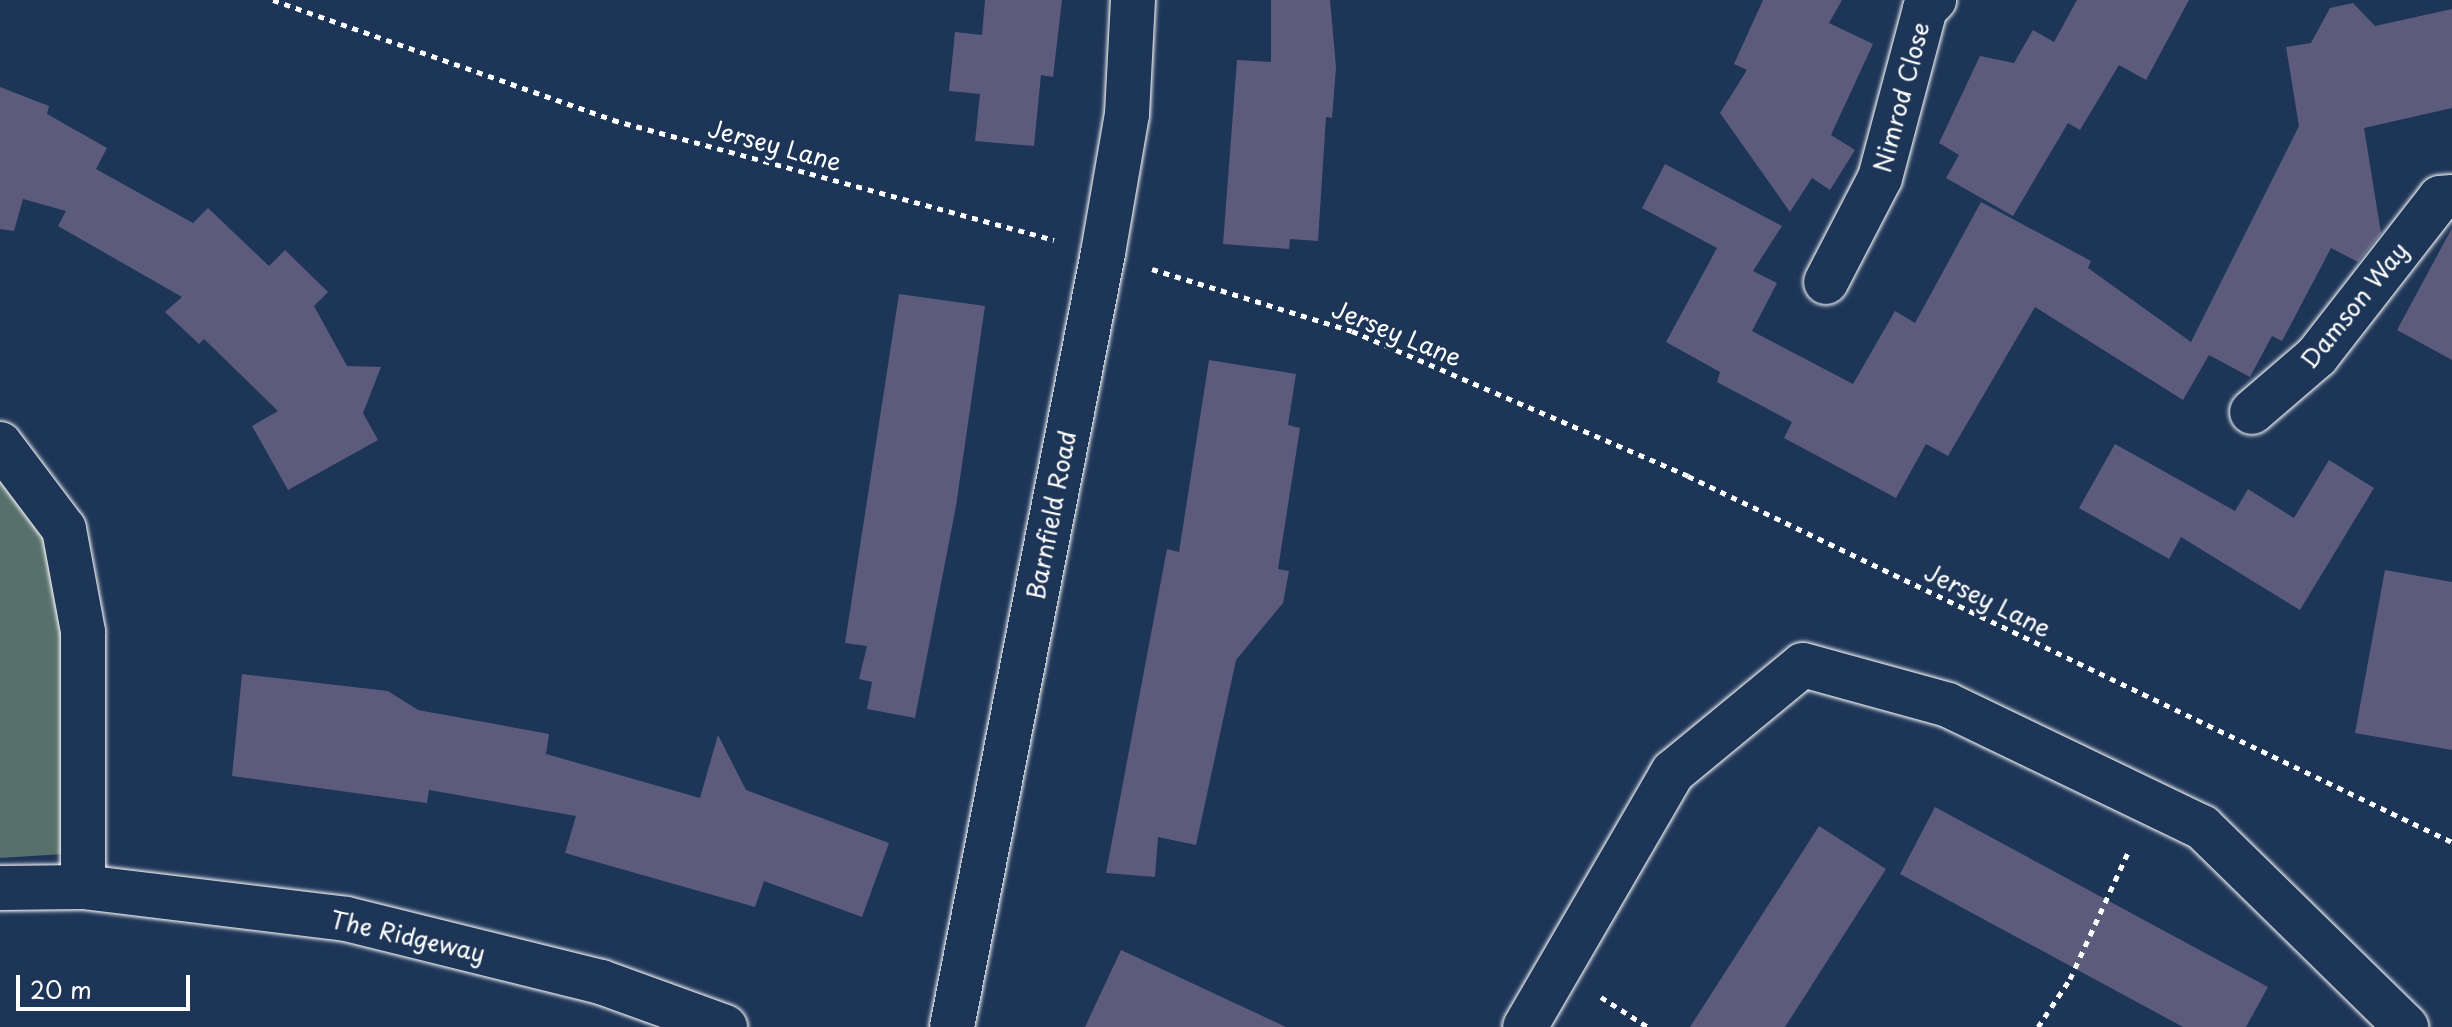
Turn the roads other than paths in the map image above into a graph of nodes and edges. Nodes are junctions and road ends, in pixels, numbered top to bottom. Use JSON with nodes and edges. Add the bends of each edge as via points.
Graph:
{"nodes":[{"id":1,"x":1133,"y":0,"type":"edge"},
{"id":2,"x":1934,"y":0,"type":"edge"},
{"id":3,"x":2452,"y":197,"type":"edge"},
{"id":4,"x":1826,"y":282,"type":"dead end"},
{"id":5,"x":2252,"y":412,"type":"dead end"},
{"id":6,"x":0,"y":444,"type":"edge"},
{"id":7,"x":83,"y":887,"type":"junction"},
{"id":8,"x":0,"y":888,"type":"edge"},
{"id":9,"x":725,"y":1027,"type":"edge"},
{"id":10,"x":952,"y":1027,"type":"edge"},
{"id":11,"x":1525,"y":1027,"type":"edge"},
{"id":12,"x":2406,"y":1027,"type":"edge"}],
"edges":[{"from":1,"to":10,"type":"street","name":"Barnfield Road","via":[[1127,114],[1103,253]]},
{"from":2,"to":4,"type":"street","name":"Nimrod Close","via":[[1925,9],[1880,178]]},
{"from":3,"to":5,"type":"street","name":"Damson Way","via":[[2440,198],[2317,356]]},
{"from":6,"to":7,"type":"street","via":[[64,529],[67,544],[83,632]]},
{"from":7,"to":8,"type":"street","name":"The Ridgeway"},
{"from":7,"to":9,"type":"street","name":"The Ridgeway","via":[[346,919],[601,982]]},
{"from":11,"to":12,"type":"street","via":[[1673,772],[1803,665],[1948,705],[2202,827]]}]}
